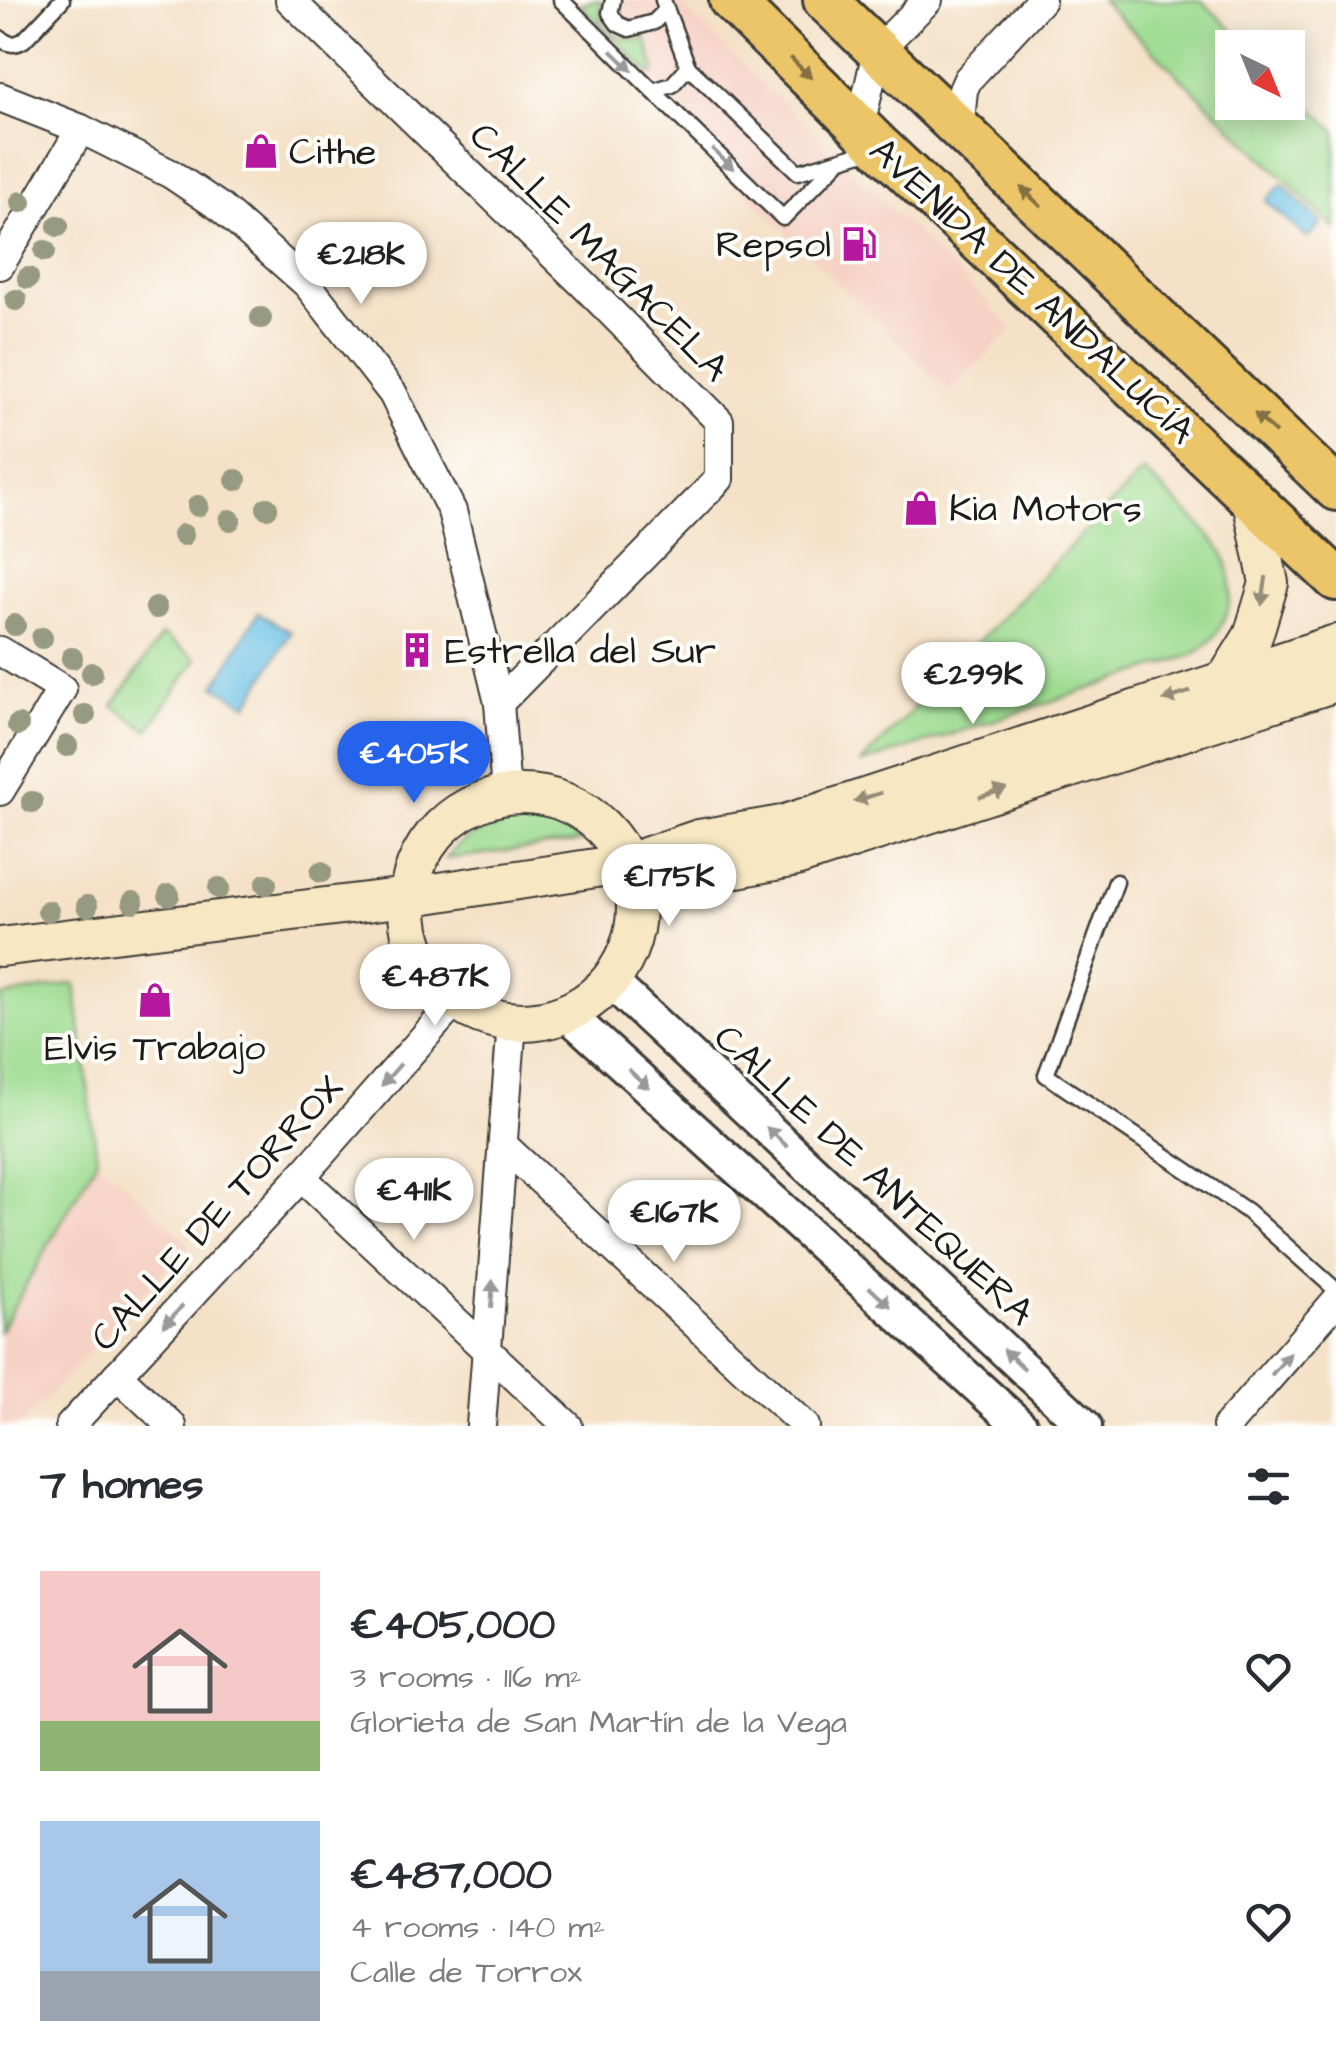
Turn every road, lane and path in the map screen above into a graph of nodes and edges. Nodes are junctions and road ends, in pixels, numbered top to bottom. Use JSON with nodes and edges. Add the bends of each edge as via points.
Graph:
{"nodes":[{"id":1,"x":62,"y":0,"type":"edge"},
{"id":2,"x":290,"y":0,"type":"edge"},
{"id":3,"x":560,"y":0,"type":"edge"},
{"id":4,"x":613,"y":0,"type":"edge"},
{"id":5,"x":731,"y":0,"type":"edge"},
{"id":6,"x":825,"y":0,"type":"edge"},
{"id":7,"x":928,"y":0,"type":"edge"},
{"id":8,"x":1040,"y":0,"type":"edge"},
{"id":9,"x":664,"y":5,"type":"edge"},
{"id":10,"x":0,"y":38,"type":"edge"},
{"id":11,"x":877,"y":51,"type":"junction"},
{"id":12,"x":688,"y":67,"type":"junction"},
{"id":13,"x":653,"y":91,"type":"junction"},
{"id":14,"x":0,"y":97,"type":"edge"},
{"id":15,"x":81,"y":129,"type":"junction"},
{"id":16,"x":959,"y":131,"type":"junction"},
{"id":17,"x":860,"y":145,"type":"junction"},
{"id":18,"x":0,"y":265,"type":"edge"},
{"id":19,"x":1336,"y":490,"type":"edge"},
{"id":20,"x":1251,"y":496,"type":"junction"},
{"id":21,"x":1336,"y":579,"type":"edge"},
{"id":22,"x":1336,"y":644,"type":"edge"},
{"id":23,"x":0,"y":651,"type":"edge"},
{"id":24,"x":1226,"y":681,"type":"junction"},
{"id":25,"x":1336,"y":682,"type":"edge"},
{"id":26,"x":499,"y":704,"type":"junction"},
{"id":27,"x":0,"y":791,"type":"edge"},
{"id":28,"x":506,"y":794,"type":"junction"},
{"id":29,"x":628,"y":863,"type":"junction"},
{"id":30,"x":1116,"y":882,"type":"dead end"},
{"id":31,"x":408,"y":898,"type":"junction"},
{"id":32,"x":0,"y":947,"type":"edge"},
{"id":33,"x":610,"y":981,"type":"junction"},
{"id":34,"x":455,"y":1002,"type":"junction"},
{"id":35,"x":566,"y":1014,"type":"junction"},
{"id":36,"x":512,"y":1022,"type":"junction"},
{"id":37,"x":503,"y":1145,"type":"junction"},
{"id":38,"x":301,"y":1178,"type":"junction"},
{"id":39,"x":1336,"y":1290,"type":"edge"},
{"id":40,"x":1336,"y":1301,"type":"edge"},
{"id":41,"x":487,"y":1352,"type":"junction"},
{"id":42,"x":118,"y":1375,"type":"junction"},
{"id":43,"x":70,"y":1426,"type":"edge"},
{"id":44,"x":172,"y":1426,"type":"edge"},
{"id":45,"x":481,"y":1426,"type":"edge"},
{"id":46,"x":568,"y":1426,"type":"edge"},
{"id":47,"x":805,"y":1426,"type":"edge"},
{"id":48,"x":1021,"y":1426,"type":"edge"},
{"id":49,"x":1085,"y":1426,"type":"edge"},
{"id":50,"x":1226,"y":1426,"type":"edge"}],
"edges":[{"from":1,"to":10,"type":"lane","via":[[24,40]]},
{"from":2,"to":26,"type":"street","name":"CALLE MAGACELA","via":[[718,421],[719,479]]},
{"from":3,"to":13,"type":"lane","one_way":true},
{"from":4,"to":9,"type":"lane","via":[[610,13],[629,29],[654,22]]},
{"from":5,"to":17,"type":"main road","name":"AVENIDA DE ANDALUCÍA","one_way":true},
{"from":6,"to":11,"type":"main road","name":"AVENIDA DE ANDALUCÍA"},
{"from":7,"to":11,"type":"street"},
{"from":8,"to":16,"type":"street","via":[[968,79]]},
{"from":9,"to":12,"type":"lane"},
{"from":11,"to":16,"type":"main road","name":"AVENIDA DE ANDALUCÍA"},
{"from":11,"to":17,"type":"street"},
{"from":12,"to":13,"type":"lane"},
{"from":12,"to":17,"type":"lane","via":[[798,172]]},
{"from":13,"to":17,"type":"lane","one_way":true,"via":[[783,218]]},
{"from":14,"to":15,"type":"street"},
{"from":15,"to":18,"type":"street"},
{"from":15,"to":26,"type":"street","via":[[220,207],[307,284],[393,394],[452,511]]},
{"from":19,"to":16,"type":"main road","name":"AVENIDA DE ANDALUCÍA","one_way":true},
{"from":17,"to":20,"type":"main road","name":"AVENIDA DE ANDALUCÍA"},
{"from":20,"to":21,"type":"main road","name":"AVENIDA DE ANDALUCÍA"},
{"from":20,"to":24,"type":"main road","one_way":true,"via":[[1269,583],[1253,636]]},
{"from":22,"to":24,"type":"main road"},
{"from":23,"to":27,"type":"street","via":[[62,689]]},
{"from":24,"to":29,"type":"main road","one_way":true,"via":[[782,825],[698,840]]},
{"from":29,"to":25,"type":"main road","one_way":true,"via":[[705,874],[796,857]]},
{"from":26,"to":28,"type":"street"},
{"from":28,"to":29,"type":"main road","via":[[544,795],[579,808],[608,832]]},
{"from":28,"to":31,"type":"main road","via":[[470,806],[439,829],[417,860]]},
{"from":29,"to":31,"type":"main road"},
{"from":29,"to":33,"type":"main road","via":[[636,925]]},
{"from":30,"to":39,"type":"lane","via":[[1046,1075],[1247,1211]]},
{"from":31,"to":32,"type":"main road"},
{"from":31,"to":34,"type":"main road","via":[[411,937],[427,974]]},
{"from":33,"to":35,"type":"main road"},
{"from":49,"to":33,"type":"street","name":"CALLE DE ANTEQUERA","one_way":true},
{"from":34,"to":36,"type":"main road"},
{"from":34,"to":38,"type":"street","name":"CALLE DE TORROX","one_way":true},
{"from":35,"to":36,"type":"main road"},
{"from":35,"to":48,"type":"street","one_way":true},
{"from":36,"to":37,"type":"street"},
{"from":41,"to":37,"type":"street","one_way":true},
{"from":37,"to":47,"type":"street"},
{"from":38,"to":41,"type":"street"},
{"from":38,"to":42,"type":"street","name":"CALLE DE TORROX","one_way":true},
{"from":50,"to":40,"type":"street","one_way":true},
{"from":41,"to":45,"type":"street"},
{"from":41,"to":46,"type":"street"},
{"from":42,"to":43,"type":"street","name":"CALLE DE TORROX"},
{"from":42,"to":44,"type":"street"}]}
